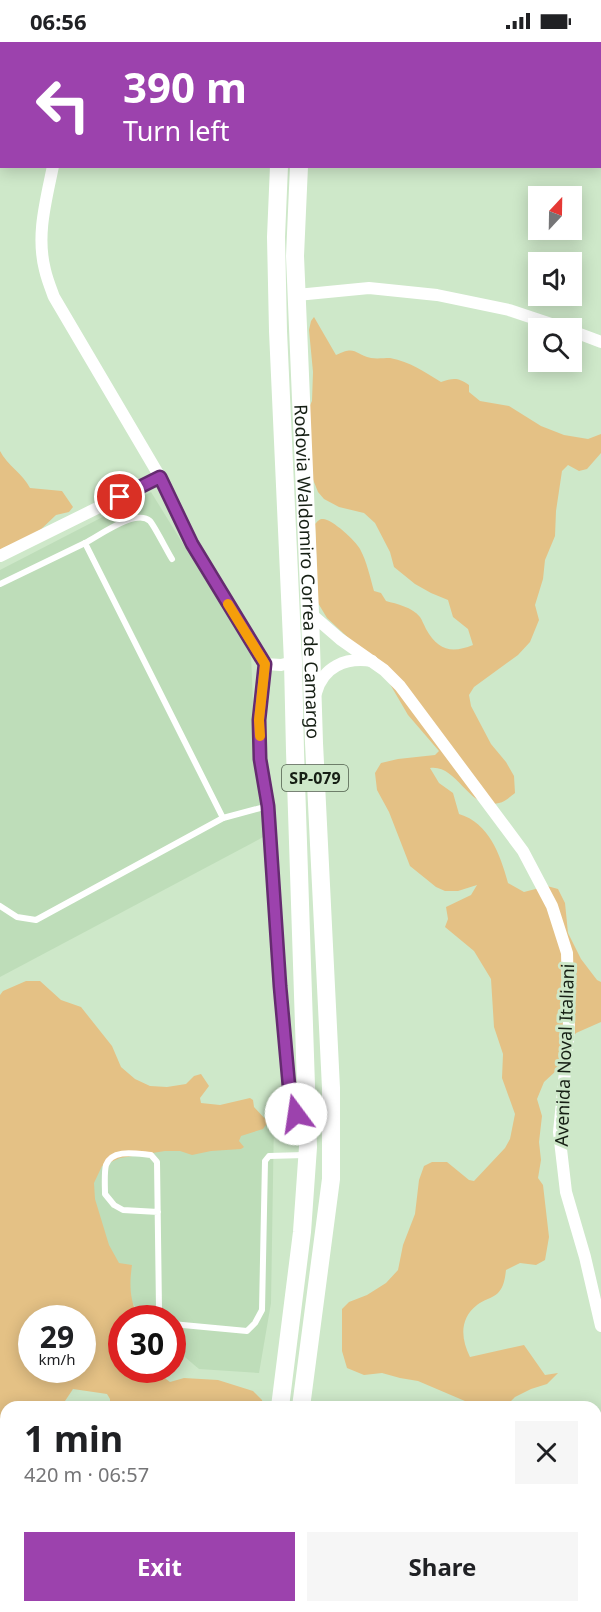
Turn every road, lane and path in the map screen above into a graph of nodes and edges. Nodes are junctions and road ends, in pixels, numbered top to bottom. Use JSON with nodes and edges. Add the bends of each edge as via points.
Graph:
{"nodes":[{"id":1,"x":53,"y":168,"type":"edge"},
{"id":2,"x":279,"y":168,"type":"edge"},
{"id":3,"x":298,"y":168,"type":"edge"},
{"id":4,"x":297,"y":295,"type":"junction"},
{"id":5,"x":532,"y":318,"type":"edge"},
{"id":6,"x":582,"y":335,"type":"edge"},
{"id":7,"x":601,"y":342,"type":"edge"},
{"id":8,"x":160,"y":477,"type":"junction"},
{"id":9,"x":85,"y":543,"type":"junction"},
{"id":10,"x":0,"y":556,"type":"edge"},
{"id":11,"x":172,"y":559,"type":"dead end"},
{"id":12,"x":0,"y":584,"type":"edge"},
{"id":13,"x":310,"y":613,"type":"junction"},
{"id":14,"x":373,"y":661,"type":"junction"},
{"id":15,"x":293,"y":662,"type":"junction"},
{"id":16,"x":265,"y":664,"type":"junction"},
{"id":17,"x":313,"y":707,"type":"junction"},
{"id":18,"x":268,"y":806,"type":"junction"},
{"id":19,"x":223,"y":819,"type":"junction"},
{"id":20,"x":0,"y":906,"type":"edge"},
{"id":21,"x":308,"y":1151,"type":"junction"},
{"id":22,"x":158,"y":1212,"type":"junction"},
{"id":23,"x":159,"y":1305,"type":"edge"},
{"id":24,"x":186,"y":1325,"type":"edge"},
{"id":25,"x":601,"y":1326,"type":"edge"},
{"id":26,"x":281,"y":1401,"type":"edge"},
{"id":27,"x":302,"y":1401,"type":"edge"}],
"edges":[{"from":1,"to":8,"type":"street","via":[[41,237],[45,270],[54,297]]},
{"from":2,"to":15,"type":"main road","name":"Rodovia Waldomiro Correa de Camargo","number":"SP-079","via":[[278,331]]},
{"from":3,"to":4,"type":"main road","name":"Rodovia Waldomiro Correa de Camargo","number":"SP-079"},
{"from":4,"to":5,"type":"street","via":[[369,288],[437,295]]},
{"from":4,"to":13,"type":"main road","name":"Rodovia Waldomiro Correa de Camargo","number":"SP-079"},
{"from":6,"to":7,"type":"street"},
{"from":8,"to":10,"type":"street"},
{"from":8,"to":16,"type":"street","via":[[192,544]]},
{"from":9,"to":11,"type":"lane","via":[[139,517],[149,521]]},
{"from":9,"to":12,"type":"lane"},
{"from":9,"to":19,"type":"lane"},
{"from":13,"to":14,"type":"street","name":"Avenida Noval Italiani"},
{"from":13,"to":17,"type":"main road","name":"Rodovia Waldomiro Correa de Camargo","number":"SP-079"},
{"from":14,"to":17,"type":"street","via":[[345,661],[332,668],[322,678]]},
{"from":14,"to":25,"type":"street","name":"Avenida Noval Italiani","via":[[400,686],[523,851],[552,906],[567,953],[569,1031],[559,1132],[566,1192]]},
{"from":15,"to":16,"type":"street"},
{"from":15,"to":21,"type":"main road","name":"Rodovia Waldomiro Correa de Camargo","number":"SP-079"},
{"from":16,"to":18,"type":"street","via":[[259,720]]},
{"from":17,"to":27,"type":"main road","name":"Rodovia Waldomiro Correa de Camargo","number":"SP-079","via":[[331,1088],[331,1179]]},
{"from":18,"to":19,"type":"lane"},
{"from":18,"to":21,"type":"street","via":[[290,1097]]},
{"from":19,"to":20,"type":"lane","via":[[36,920],[17,917]]},
{"from":21,"to":24,"type":"lane","via":[[269,1156],[265,1161],[262,1310],[255,1323],[247,1331]]},
{"from":21,"to":26,"type":"main road","name":"Rodovia Waldomiro Correa de Camargo","number":"SP-079"},
{"from":22,"to":22,"type":"lane","via":[[157,1162],[151,1155],[121,1153],[111,1158],[106,1165],[105,1194],[114,1205]]},
{"from":22,"to":23,"type":"lane"}]}
